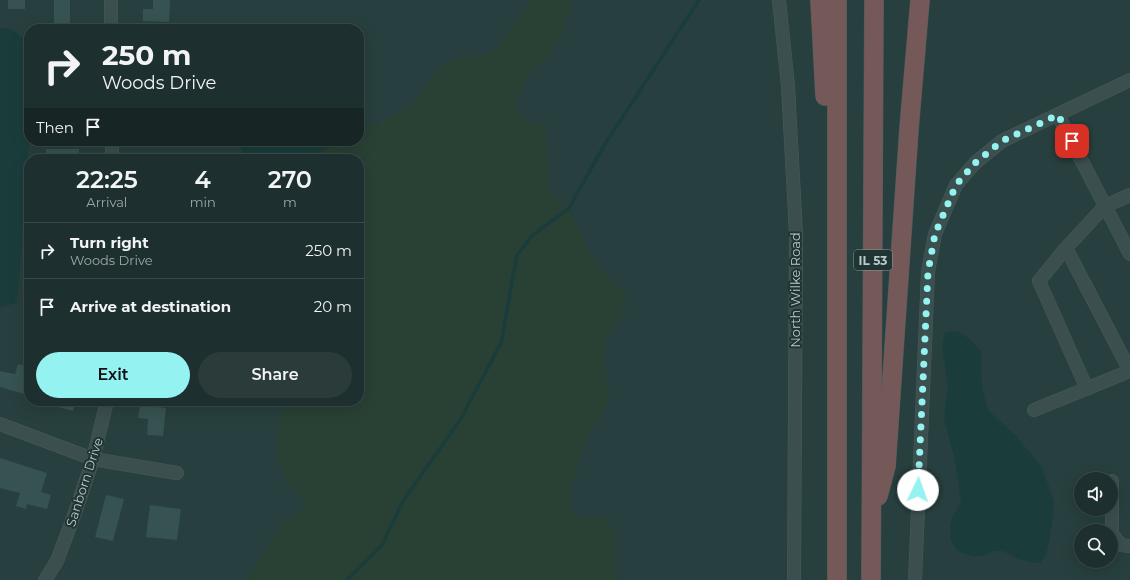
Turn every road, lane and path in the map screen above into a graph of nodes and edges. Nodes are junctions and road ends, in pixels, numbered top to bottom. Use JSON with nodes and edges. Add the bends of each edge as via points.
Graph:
{"nodes":[{"id":1,"x":111,"y":0,"type":"edge"},
{"id":2,"x":779,"y":0,"type":"edge"},
{"id":3,"x":820,"y":0,"type":"edge"},
{"id":4,"x":837,"y":0,"type":"edge"},
{"id":5,"x":874,"y":0,"type":"edge"},
{"id":6,"x":920,"y":0,"type":"edge"},
{"id":7,"x":111,"y":24,"type":"edge"},
{"id":8,"x":1130,"y":80,"type":"edge"},
{"id":9,"x":1058,"y":115,"type":"junction"},
{"id":10,"x":1130,"y":195,"type":"edge"},
{"id":11,"x":1105,"y":206,"type":"junction"},
{"id":12,"x":1066,"y":248,"type":"junction"},
{"id":13,"x":1130,"y":254,"type":"edge"},
{"id":14,"x":836,"y":309,"type":"junction"},
{"id":15,"x":1087,"y":389,"type":"junction"},
{"id":16,"x":106,"y":406,"type":"edge"},
{"id":17,"x":1034,"y":410,"type":"dead end"},
{"id":18,"x":0,"y":424,"type":"edge"},
{"id":19,"x":93,"y":459,"type":"junction"},
{"id":20,"x":177,"y":474,"type":"dead end"},
{"id":21,"x":1112,"y":516,"type":"edge"},
{"id":22,"x":871,"y":520,"type":"junction"},
{"id":23,"x":1130,"y":546,"type":"edge"},
{"id":24,"x":45,"y":580,"type":"edge"},
{"id":25,"x":794,"y":580,"type":"edge"},
{"id":26,"x":836,"y":580,"type":"edge"},
{"id":27,"x":871,"y":580,"type":"edge"},
{"id":28,"x":915,"y":580,"type":"edge"}],
"edges":[{"from":1,"to":7,"type":"street"},
{"from":2,"to":25,"type":"street","name":"North Wilke Road","via":[[788,86],[796,234]]},
{"from":3,"to":14,"type":"highway"},
{"from":4,"to":14,"type":"highway","number":"IL 53"},
{"from":5,"to":22,"type":"highway","number":"IL 53"},
{"from":6,"to":22,"type":"highway","via":[[886,466]]},
{"from":8,"to":9,"type":"street"},
{"from":9,"to":11,"type":"street"},
{"from":9,"to":28,"type":"street","via":[[1002,141],[975,163],[956,185],[935,234],[928,272]]},
{"from":10,"to":11,"type":"street"},
{"from":11,"to":12,"type":"street"},
{"from":11,"to":13,"type":"street"},
{"from":12,"to":15,"type":"street","via":[[1039,280]]},
{"from":12,"to":15,"type":"street","via":[[1130,371]]},
{"from":14,"to":26,"type":"highway","number":"IL 53"},
{"from":15,"to":17,"type":"street"},
{"from":16,"to":19,"type":"street","name":"Sanborn Drive"},
{"from":18,"to":19,"type":"street"},
{"from":19,"to":20,"type":"street"},
{"from":19,"to":24,"type":"street","name":"Sanborn Drive","via":[[57,561]]},
{"from":21,"to":23,"type":"street","via":[[1112,534],[1121,546]]},
{"from":22,"to":27,"type":"highway","number":"IL 53"}]}
